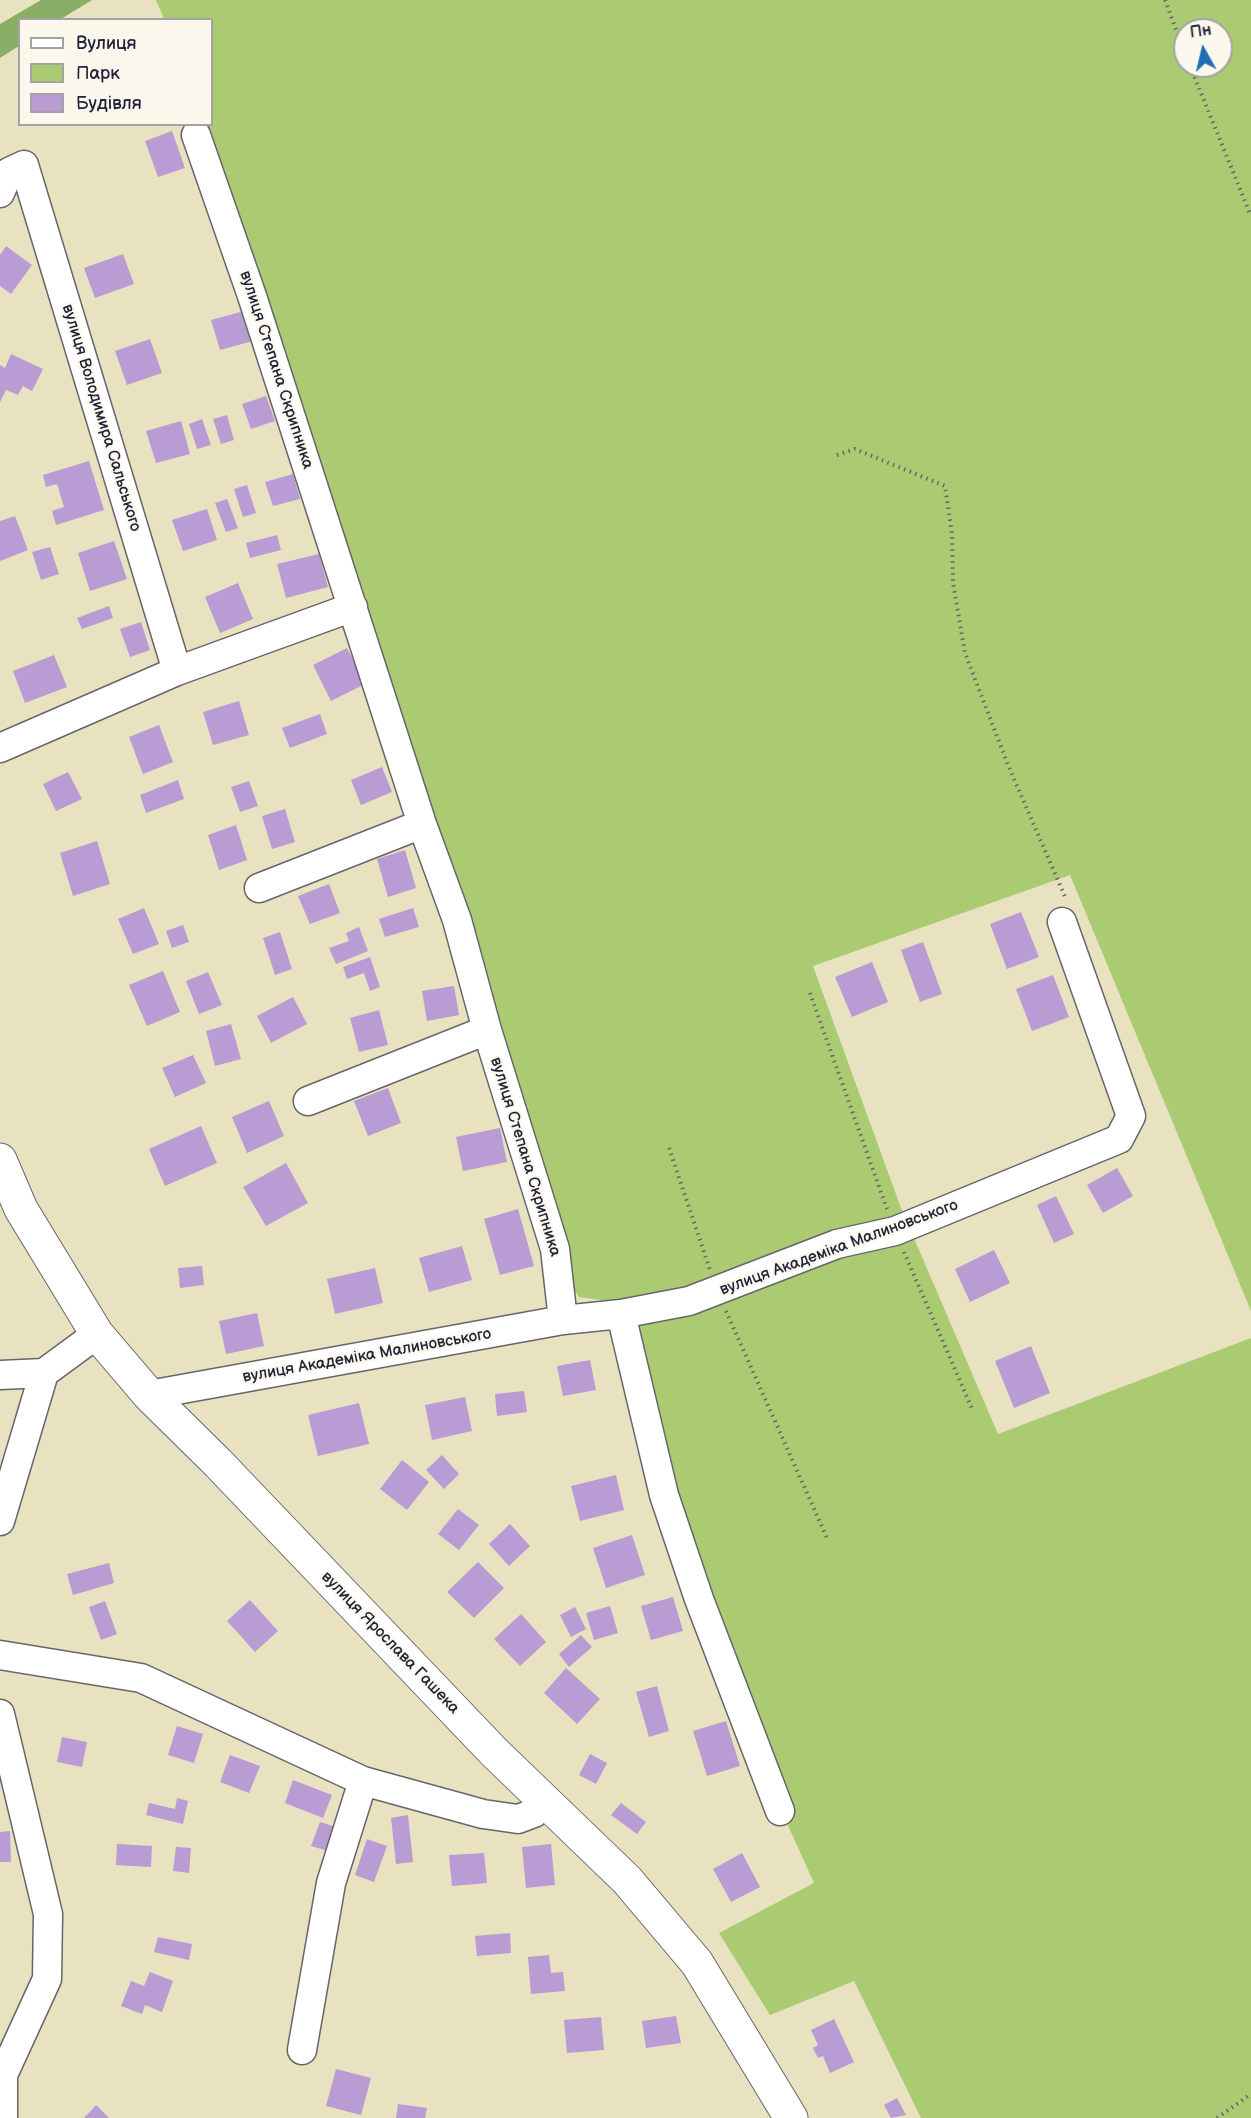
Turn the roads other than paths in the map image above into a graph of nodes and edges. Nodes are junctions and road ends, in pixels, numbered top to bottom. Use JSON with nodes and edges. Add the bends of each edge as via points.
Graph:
{"nodes":[{"id":1,"x":196,"y":135,"type":"dead end"},
{"id":2,"x":0,"y":193,"type":"edge"},
{"id":3,"x":352,"y":607,"type":"junction"},
{"id":4,"x":177,"y":671,"type":"junction"},
{"id":5,"x":0,"y":748,"type":"edge"},
{"id":6,"x":422,"y":824,"type":"junction"},
{"id":7,"x":259,"y":888,"type":"dead end"},
{"id":8,"x":1062,"y":922,"type":"road end"},
{"id":9,"x":487,"y":1030,"type":"junction"},
{"id":10,"x":308,"y":1101,"type":"dead end"},
{"id":11,"x":0,"y":1160,"type":"edge"},
{"id":12,"x":621,"y":1314,"type":"junction"},
{"id":13,"x":563,"y":1320,"type":"junction"},
{"id":14,"x":97,"y":1334,"type":"junction"},
{"id":15,"x":44,"y":1373,"type":"junction"},
{"id":16,"x":0,"y":1375,"type":"edge"},
{"id":17,"x":149,"y":1395,"type":"junction"},
{"id":18,"x":0,"y":1521,"type":"edge"},
{"id":19,"x":0,"y":1656,"type":"edge"},
{"id":20,"x":0,"y":1714,"type":"edge"},
{"id":21,"x":363,"y":1781,"type":"junction"},
{"id":22,"x":545,"y":1801,"type":"junction"},
{"id":23,"x":780,"y":1810,"type":"dead end"},
{"id":24,"x":302,"y":2050,"type":"dead end"},
{"id":25,"x":3,"y":2118,"type":"edge"},
{"id":26,"x":791,"y":2118,"type":"edge"}],
"edges":[{"from":1,"to":3,"type":"street","name":"вулиця Степана Скрипника"},
{"from":2,"to":4,"type":"street","name":"вулиця Володимира Сальського","via":[[9,172],[24,165]]},
{"from":3,"to":4,"type":"street"},
{"from":3,"to":6,"type":"street","name":"вулиця Степана Скрипника"},
{"from":4,"to":5,"type":"street"},
{"from":6,"to":7,"type":"street"},
{"from":6,"to":9,"type":"street","name":"вулиця Степана Скрипника","via":[[457,920]]},
{"from":8,"to":12,"type":"street","name":"вулиця Академіка Малиновського","via":[[1131,1116],[1119,1139],[895,1231],[837,1245],[690,1301]]},
{"from":9,"to":10,"type":"street"},
{"from":9,"to":13,"type":"street","name":"вулиця Степана Скрипника","via":[[555,1249]]},
{"from":11,"to":14,"type":"main road","name":"вулиця Ярослава Гашека","via":[[21,1209]]},
{"from":12,"to":13,"type":"street","name":"вулиця Академіка Малиновського"},
{"from":12,"to":23,"type":"street","via":[[664,1495],[699,1599]]},
{"from":13,"to":17,"type":"street","name":"вулиця Академіка Малиновського"},
{"from":14,"to":15,"type":"street"},
{"from":14,"to":17,"type":"main road","name":"вулиця Ярослава Гашека"},
{"from":15,"to":16,"type":"street"},
{"from":15,"to":18,"type":"street"},
{"from":17,"to":22,"type":"main road","name":"вулиця Ярослава Гашека"},
{"from":19,"to":21,"type":"street","via":[[141,1678]]},
{"from":20,"to":25,"type":"street","via":[[48,1914],[47,1979],[3,2075]]},
{"from":21,"to":22,"type":"street","via":[[483,1814],[518,1819],[534,1813]]},
{"from":21,"to":24,"type":"street","via":[[331,1883]]},
{"from":22,"to":26,"type":"main road","name":"вулиця Ярослава Гашека","via":[[627,1880],[697,1963]]}]}
